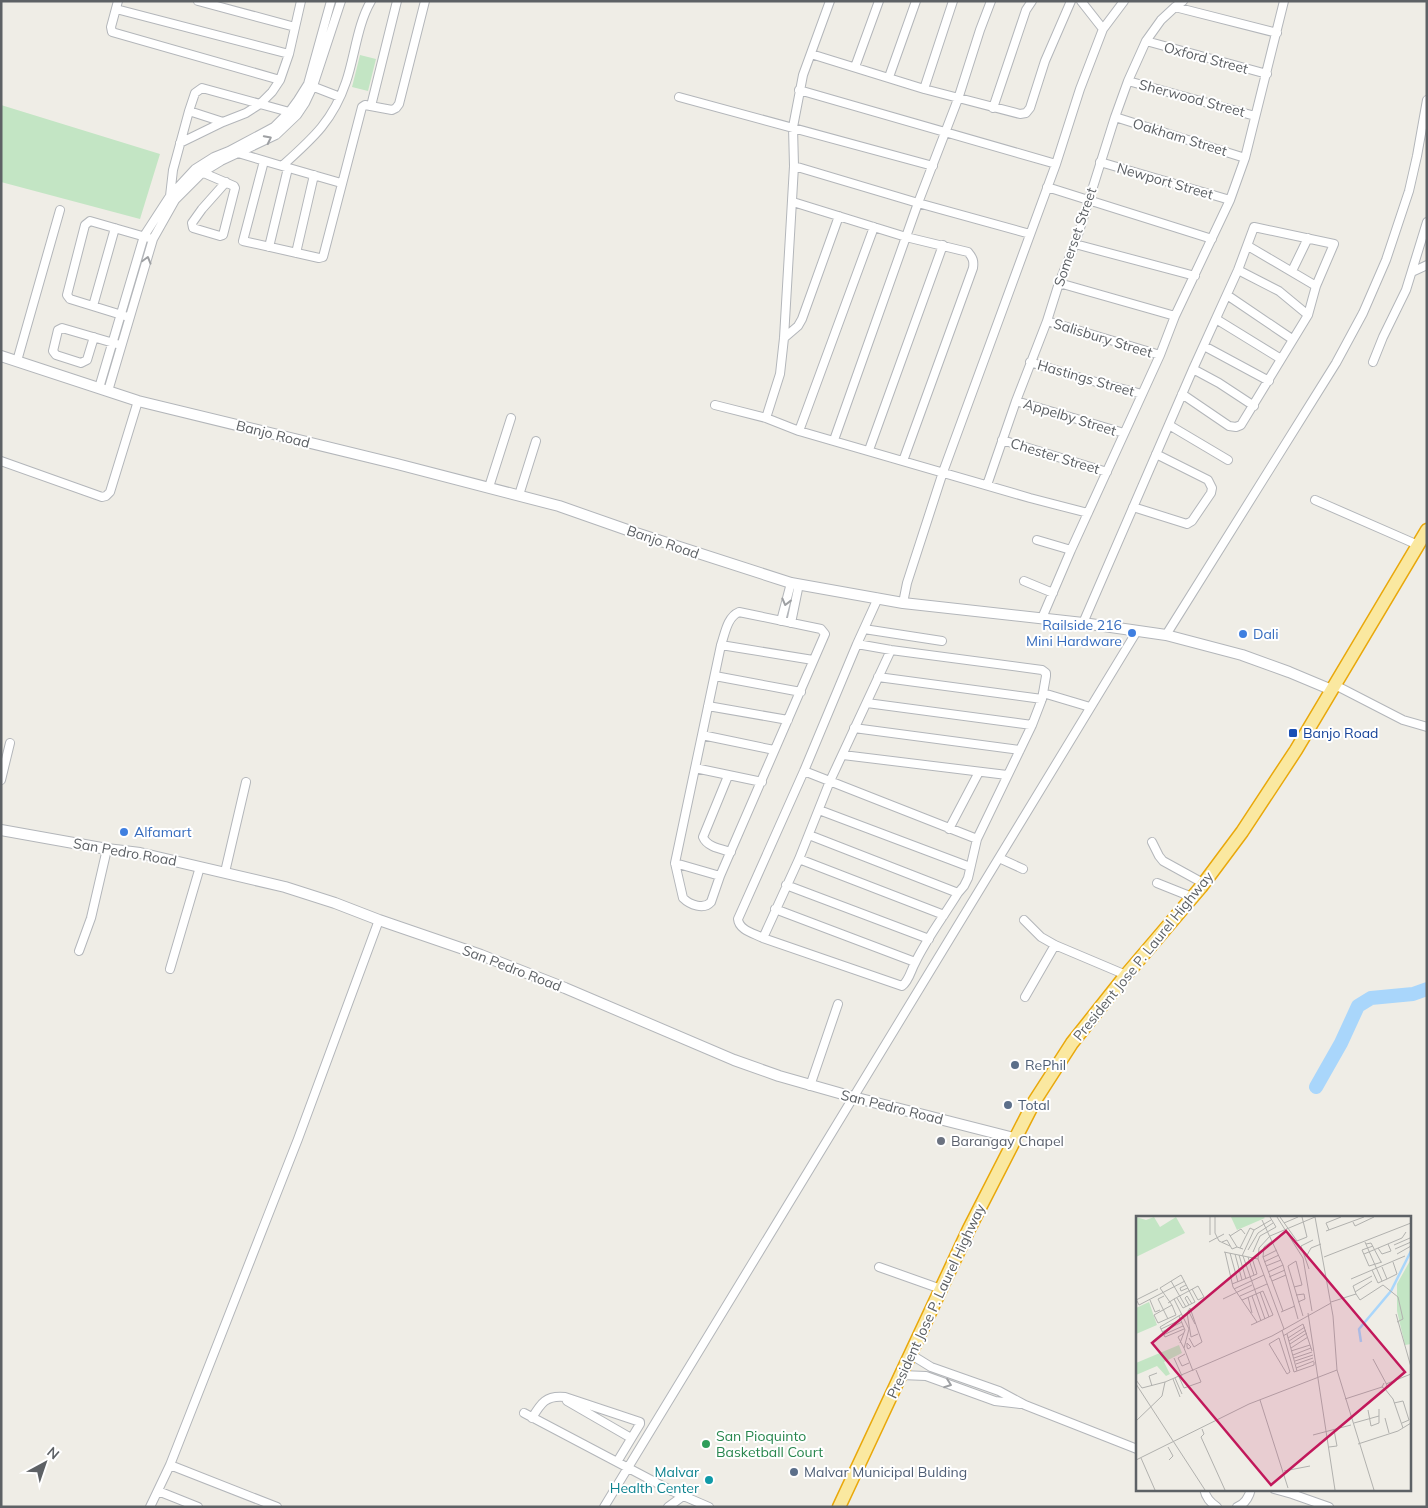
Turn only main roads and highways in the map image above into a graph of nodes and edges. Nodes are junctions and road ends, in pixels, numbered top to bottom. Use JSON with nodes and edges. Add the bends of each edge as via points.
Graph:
{"nodes":[{"id":1,"x":1427,"y":530,"type":"edge"},
{"id":2,"x":839,"y":1507,"type":"edge"}],
"edges":[{"from":1,"to":2,"type":"highway","name":"President Jose P. Laurel Highway","via":[[1242,832],[1072,1043],[1034,1102],[941,1289]]}]}
